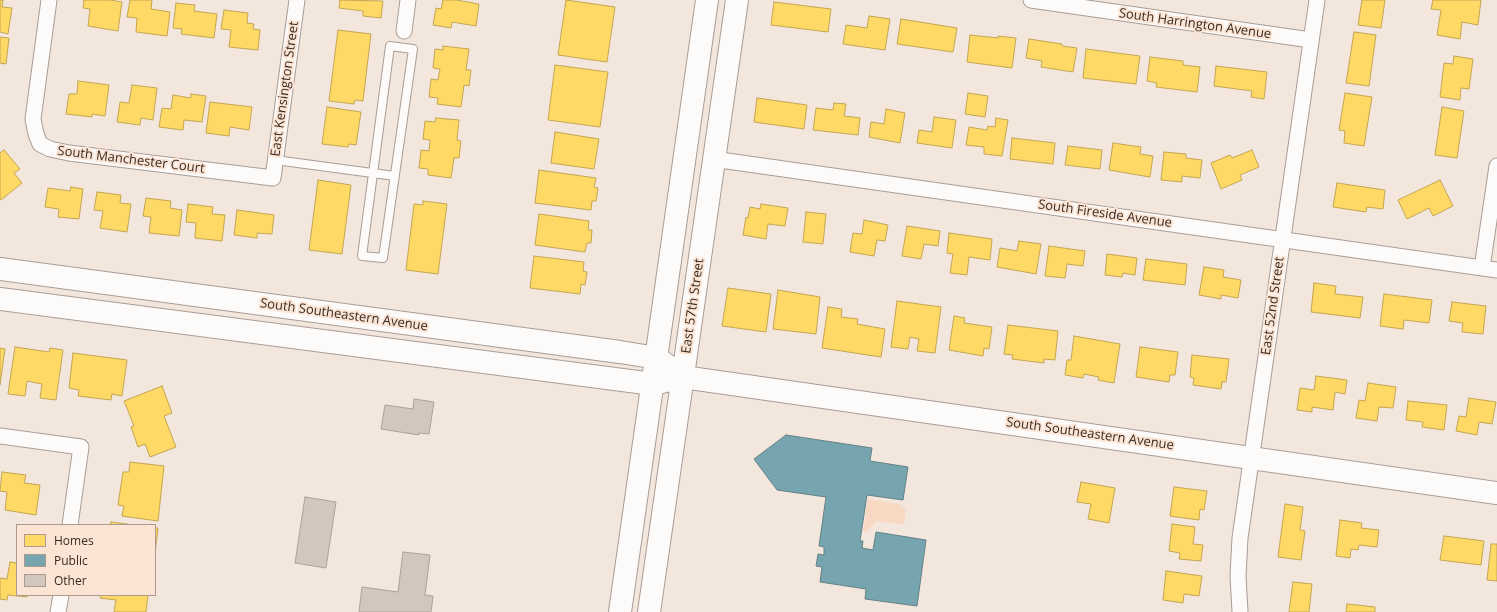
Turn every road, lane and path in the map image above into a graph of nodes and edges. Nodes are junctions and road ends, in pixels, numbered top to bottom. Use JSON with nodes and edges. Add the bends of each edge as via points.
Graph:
{"nodes":[{"id":1,"x":49,"y":0,"type":"edge"},
{"id":2,"x":297,"y":0,"type":"edge"},
{"id":3,"x":408,"y":0,"type":"edge"},
{"id":4,"x":707,"y":0,"type":"edge"},
{"id":5,"x":738,"y":0,"type":"edge"},
{"id":6,"x":1031,"y":0,"type":"edge"},
{"id":7,"x":1316,"y":0,"type":"edge"},
{"id":8,"x":1072,"y":3,"type":"edge"},
{"id":9,"x":404,"y":31,"type":"joint"},
{"id":10,"x":1311,"y":40,"type":"junction"},
{"id":11,"x":402,"y":48,"type":"junction"},
{"id":12,"x":713,"y":159,"type":"junction"},
{"id":13,"x":275,"y":160,"type":"junction"},
{"id":14,"x":1497,"y":166,"type":"edge"},
{"id":15,"x":373,"y":174,"type":"junction"},
{"id":16,"x":395,"y":176,"type":"junction"},
{"id":17,"x":273,"y":178,"type":"joint"},
{"id":18,"x":1282,"y":239,"type":"junction"},
{"id":19,"x":0,"y":268,"type":"edge"},
{"id":20,"x":1482,"y":268,"type":"junction"},
{"id":21,"x":1497,"y":270,"type":"edge"},
{"id":22,"x":0,"y":299,"type":"edge"},
{"id":23,"x":656,"y":358,"type":"junction"},
{"id":24,"x":683,"y":377,"type":"junction"},
{"id":25,"x":653,"y":384,"type":"junction"},
{"id":26,"x":0,"y":436,"type":"edge"},
{"id":27,"x":1251,"y":457,"type":"junction"},
{"id":28,"x":1497,"y":492,"type":"edge"},
{"id":29,"x":70,"y":524,"type":"edge"},
{"id":30,"x":60,"y":596,"type":"edge"},
{"id":31,"x":58,"y":612,"type":"edge"},
{"id":32,"x":620,"y":612,"type":"edge"},
{"id":33,"x":649,"y":612,"type":"edge"},
{"id":34,"x":1240,"y":612,"type":"edge"}],
"edges":[{"from":1,"to":17,"type":"street","name":"South Manchester Court","via":[[33,119],[40,144],[69,153]]},
{"from":2,"to":13,"type":"street","name":"East Kensington Street"},
{"from":3,"to":9,"type":"street"},
{"from":4,"to":23,"type":"main road"},
{"from":5,"to":12,"type":"main road","name":"East 57th Street"},
{"from":6,"to":8,"type":"street","name":"South Harrington Avenue"},
{"from":7,"to":10,"type":"street","name":"East 52nd Street"},
{"from":8,"to":10,"type":"street","name":"South Harrington Avenue"},
{"from":9,"to":11,"type":"lane"},
{"from":10,"to":18,"type":"street","name":"East 52nd Street"},
{"from":11,"to":15,"type":"lane","via":[[390,46]]},
{"from":11,"to":16,"type":"lane","via":[[413,49]]},
{"from":12,"to":18,"type":"street","name":"South Fireside Avenue"},
{"from":12,"to":24,"type":"main road","name":"East 57th Street"},
{"from":13,"to":15,"type":"lane"},
{"from":13,"to":17,"type":"street","name":"East Kensington Street"},
{"from":14,"to":20,"type":"street"},
{"from":15,"to":16,"type":"lane"},
{"from":15,"to":16,"type":"lane","via":[[362,256],[384,258]]},
{"from":18,"to":20,"type":"street","name":"South Fireside Avenue"},
{"from":18,"to":27,"type":"street","name":"East 52nd Street"},
{"from":19,"to":23,"type":"main road","name":"South Southeastern Avenue"},
{"from":20,"to":21,"type":"street","name":"South Fireside Avenue"},
{"from":22,"to":25,"type":"main road","name":"South Southeastern Avenue"},
{"from":23,"to":24,"type":"main road","name":"South Southeastern Avenue"},
{"from":23,"to":25,"type":"main road"},
{"from":24,"to":25,"type":"main road","name":"South Southeastern Avenue"},
{"from":24,"to":27,"type":"main road","name":"South Southeastern Avenue"},
{"from":24,"to":33,"type":"main road","name":"East 57th Street"},
{"from":25,"to":32,"type":"main road"},
{"from":26,"to":29,"type":"street","via":[[81,447]]},
{"from":27,"to":28,"type":"main road","name":"South Southeastern Avenue"},
{"from":27,"to":34,"type":"street","name":"East 52nd Street","via":[[1240,538]]},
{"from":30,"to":31,"type":"street"}]}
